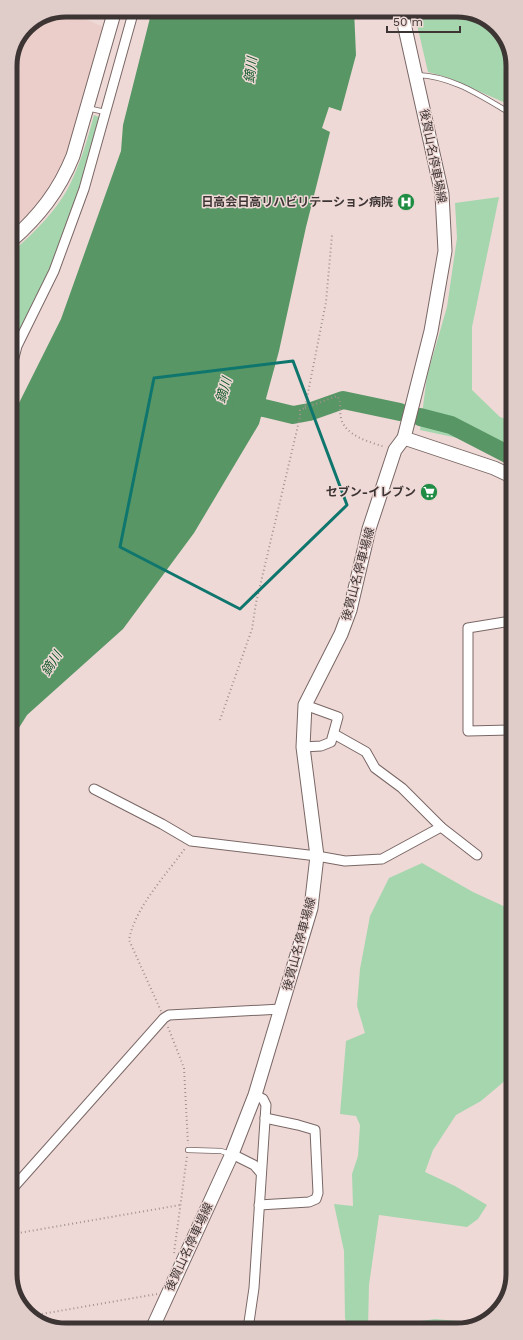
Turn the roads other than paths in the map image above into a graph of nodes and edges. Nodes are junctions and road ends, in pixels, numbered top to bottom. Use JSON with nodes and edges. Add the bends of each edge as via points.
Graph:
{"nodes":[{"id":1,"x":113,"y":17,"type":"edge"},
{"id":2,"x":132,"y":17,"type":"edge"},
{"id":3,"x":403,"y":17,"type":"edge"},
{"id":4,"x":416,"y":75,"type":"junction"},
{"id":5,"x":87,"y":108,"type":"junction"},
{"id":6,"x":506,"y":111,"type":"edge"},
{"id":7,"x":105,"y":112,"type":"junction"},
{"id":8,"x":17,"y":235,"type":"edge"},
{"id":9,"x":17,"y":346,"type":"edge"},
{"id":10,"x":404,"y":438,"type":"junction"},
{"id":11,"x":506,"y":474,"type":"edge"},
{"id":12,"x":506,"y":622,"type":"edge"},
{"id":13,"x":305,"y":705,"type":"junction"},
{"id":14,"x":506,"y":730,"type":"edge"},
{"id":15,"x":334,"y":734,"type":"junction"},
{"id":16,"x":303,"y":747,"type":"junction"},
{"id":17,"x":94,"y":789,"type":"dead end"},
{"id":18,"x":441,"y":827,"type":"junction"},
{"id":19,"x":477,"y":855,"type":"dead end"},
{"id":20,"x":317,"y":856,"type":"junction"},
{"id":21,"x":281,"y":1009,"type":"junction"},
{"id":22,"x":255,"y":1094,"type":"junction"},
{"id":23,"x":265,"y":1118,"type":"junction"},
{"id":24,"x":188,"y":1150,"type":"road end"},
{"id":25,"x":232,"y":1154,"type":"junction"},
{"id":26,"x":261,"y":1173,"type":"junction"},
{"id":27,"x":17,"y":1183,"type":"edge"},
{"id":28,"x":259,"y":1205,"type":"junction"},
{"id":29,"x":155,"y":1323,"type":"edge"},
{"id":30,"x":249,"y":1323,"type":"edge"}],
"edges":[{"from":1,"to":5,"type":"main road"},
{"from":2,"to":7,"type":"street"},
{"from":3,"to":4,"type":"main road","name":"後賀山名停車場線"},
{"from":4,"to":6,"type":"lane","via":[[447,78]]},
{"from":4,"to":10,"type":"main road","name":"後賀山名停車場線","via":[[442,194],[445,251],[431,331]]},
{"from":5,"to":7,"type":"lane"},
{"from":5,"to":8,"type":"main road","via":[[64,178],[39,215]]},
{"from":7,"to":9,"type":"street","via":[[84,190],[67,239]]},
{"from":10,"to":11,"type":"main road"},
{"from":10,"to":13,"type":"main road","name":"後賀山名停車場線","via":[[395,450],[369,529],[350,610],[341,634]]},
{"from":12,"to":14,"type":"street","via":[[468,628],[468,731]]},
{"from":13,"to":15,"type":"street","via":[[338,717]]},
{"from":13,"to":16,"type":"main road","name":"後賀山名停車場線"},
{"from":15,"to":16,"type":"street","via":[[331,742],[321,746]]},
{"from":15,"to":18,"type":"street","via":[[366,752],[375,768],[402,788]]},
{"from":16,"to":20,"type":"main road","name":"後賀山名停車場線"},
{"from":17,"to":20,"type":"street","via":[[191,841]]},
{"from":18,"to":19,"type":"street"},
{"from":18,"to":20,"type":"street","via":[[382,859],[345,861]]},
{"from":20,"to":21,"type":"main road","name":"後賀山名停車場線","via":[[311,908]]},
{"from":21,"to":22,"type":"main road","name":"後賀山名停車場線"},
{"from":21,"to":27,"type":"street","via":[[169,1015],[164,1018]]},
{"from":22,"to":23,"type":"street","via":[[263,1099],[266,1105]]},
{"from":22,"to":25,"type":"main road","name":"後賀山名停車場線"},
{"from":23,"to":26,"type":"street"},
{"from":23,"to":28,"type":"street","via":[[315,1130],[318,1193],[316,1199],[309,1202]]},
{"from":24,"to":25,"type":"lane"},
{"from":25,"to":26,"type":"street","via":[[254,1165]]},
{"from":25,"to":29,"type":"main road","name":"後賀山名停車場線"},
{"from":26,"to":28,"type":"street"},
{"from":28,"to":30,"type":"street","via":[[254,1288]]}]}
